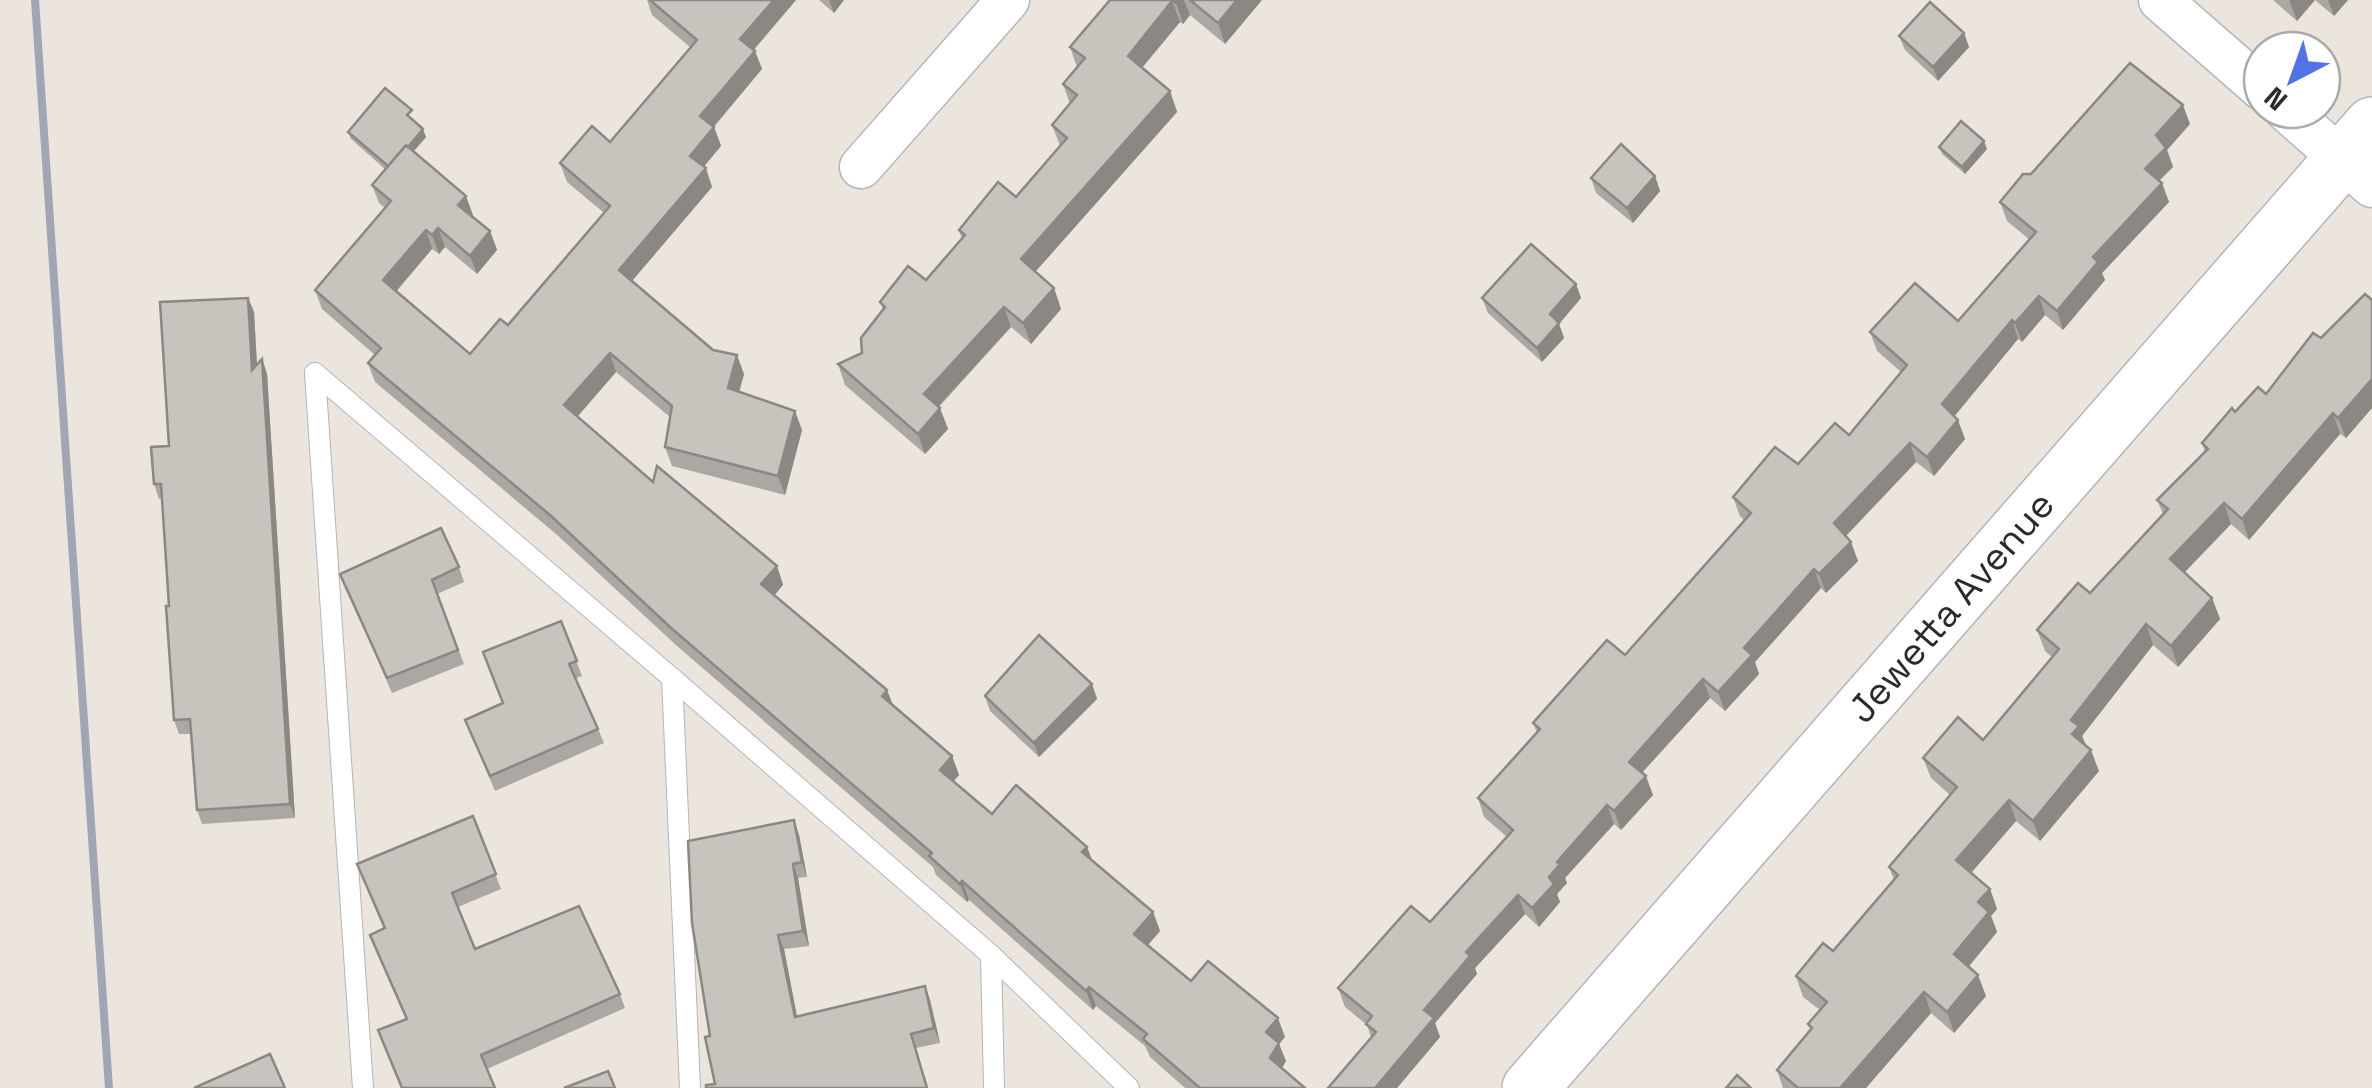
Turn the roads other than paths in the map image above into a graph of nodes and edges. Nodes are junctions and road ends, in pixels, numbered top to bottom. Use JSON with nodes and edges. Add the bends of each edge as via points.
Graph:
{"nodes":[{"id":1,"x":1008,"y":0,"type":"edge"},
{"id":2,"x":2160,"y":0,"type":"edge"},
{"id":3,"x":2242,"y":72,"type":"edge"},
{"id":4,"x":2318,"y":130,"type":"edge"},
{"id":5,"x":2362,"y":157,"type":"edge"},
{"id":6,"x":862,"y":167,"type":"dead end"},
{"id":7,"x":672,"y":678,"type":"junction"},
{"id":8,"x":990,"y":955,"type":"junction"},
{"id":9,"x":362,"y":1088,"type":"edge"},
{"id":10,"x":690,"y":1088,"type":"edge"},
{"id":11,"x":994,"y":1088,"type":"edge"},
{"id":12,"x":1129,"y":1088,"type":"edge"},
{"id":13,"x":1530,"y":1088,"type":"edge"}],
"edges":[{"from":1,"to":6,"type":"street"},
{"from":2,"to":3,"type":"street"},
{"from":4,"to":5,"type":"street"},
{"from":5,"to":13,"type":"street","name":"Jewetta Avenue"},
{"from":7,"to":8,"type":"lane"},
{"from":7,"to":9,"type":"lane","via":[[315,374]]},
{"from":7,"to":10,"type":"lane"},
{"from":8,"to":11,"type":"lane"},
{"from":8,"to":12,"type":"lane"}]}
